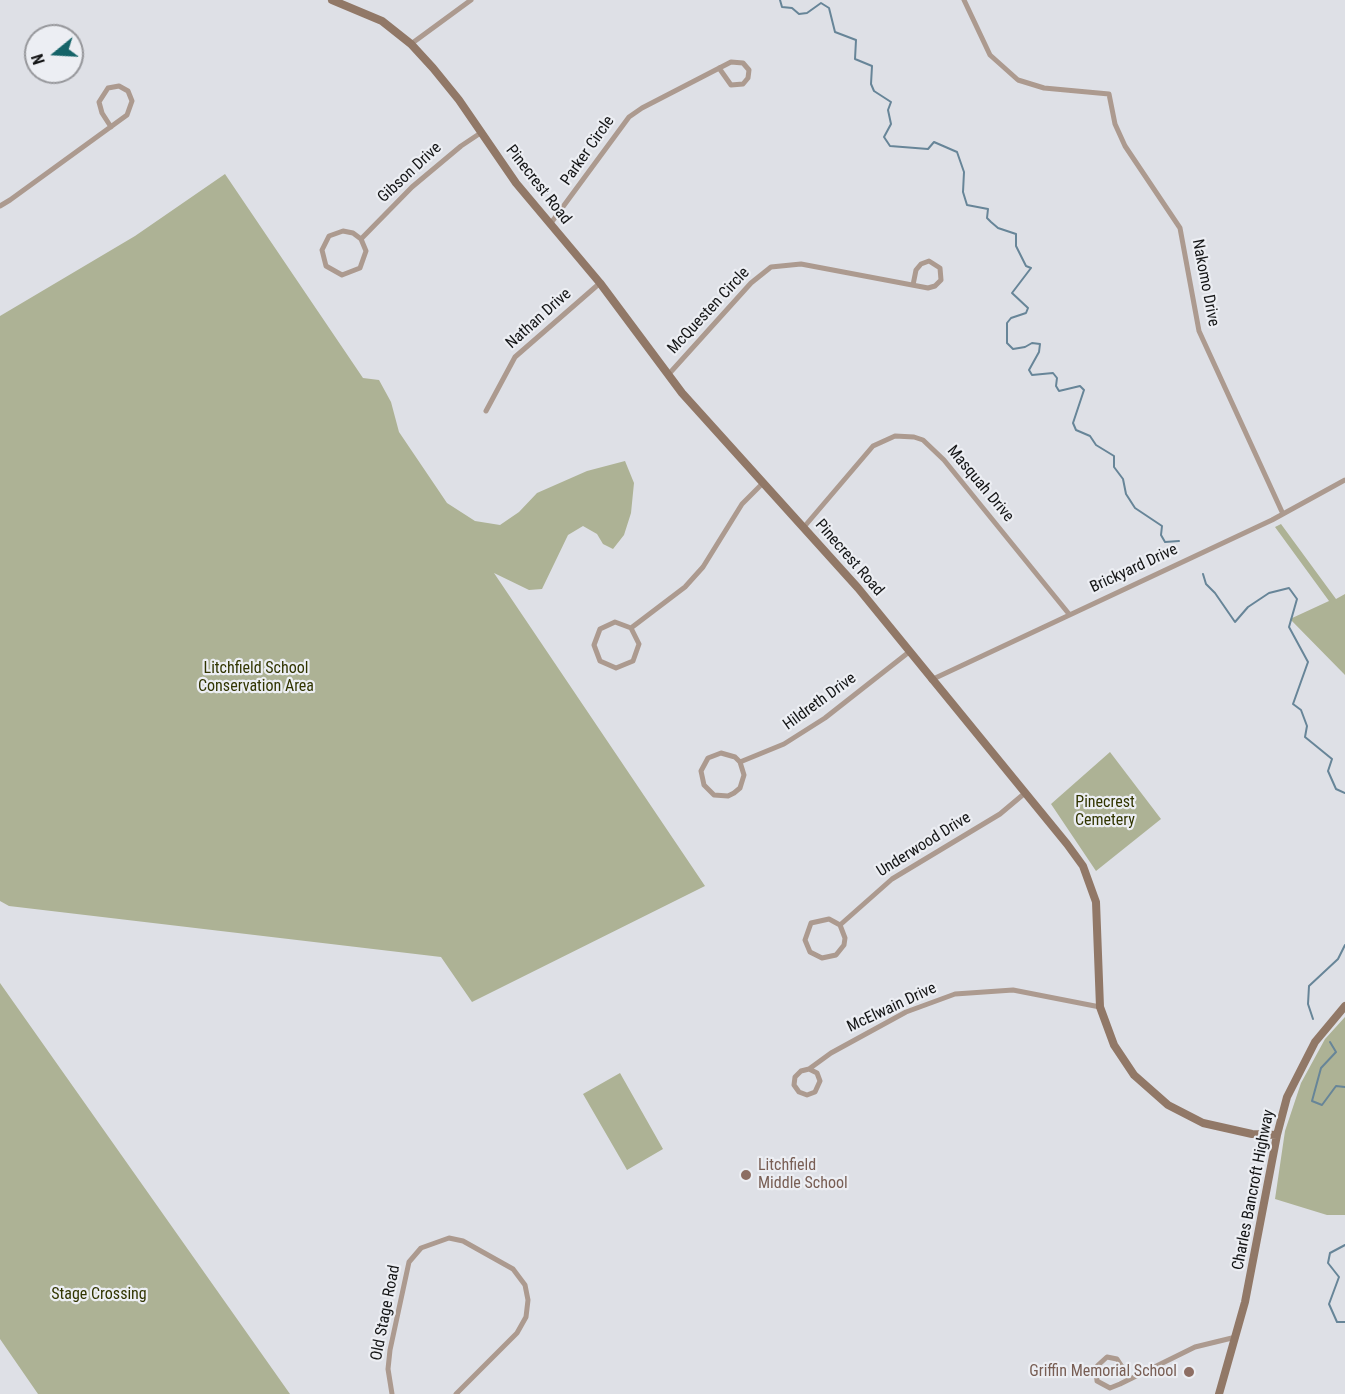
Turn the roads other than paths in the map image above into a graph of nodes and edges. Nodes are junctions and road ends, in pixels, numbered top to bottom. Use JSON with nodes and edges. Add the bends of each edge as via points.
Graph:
{"nodes":[{"id":1,"x":332,"y":0,"type":"edge"},
{"id":2,"x":471,"y":0,"type":"edge"},
{"id":3,"x":964,"y":0,"type":"edge"},
{"id":4,"x":411,"y":44,"type":"junction"},
{"id":5,"x":719,"y":68,"type":"junction"},
{"id":6,"x":111,"y":127,"type":"junction"},
{"id":7,"x":482,"y":132,"type":"junction"},
{"id":8,"x":0,"y":206,"type":"edge"},
{"id":9,"x":551,"y":223,"type":"junction"},
{"id":10,"x":361,"y":239,"type":"junction"},
{"id":11,"x":600,"y":283,"type":"junction"},
{"id":12,"x":913,"y":285,"type":"junction"},
{"id":13,"x":668,"y":375,"type":"junction"},
{"id":14,"x":486,"y":411,"type":"dead end"},
{"id":15,"x":1345,"y":480,"type":"edge"},
{"id":16,"x":763,"y":483,"type":"junction"},
{"id":17,"x":1283,"y":514,"type":"junction"},
{"id":18,"x":804,"y":527,"type":"junction"},
{"id":19,"x":1069,"y":614,"type":"junction"},
{"id":20,"x":631,"y":628,"type":"junction"},
{"id":21,"x":909,"y":652,"type":"junction"},
{"id":22,"x":931,"y":680,"type":"junction"},
{"id":23,"x":740,"y":762,"type":"junction"},
{"id":24,"x":1025,"y":793,"type":"junction"},
{"id":25,"x":840,"y":925,"type":"junction"},
{"id":26,"x":1345,"y":1006,"type":"edge"},
{"id":27,"x":1100,"y":1007,"type":"junction"},
{"id":28,"x":809,"y":1069,"type":"junction"},
{"id":29,"x":1277,"y":1135,"type":"junction"},
{"id":30,"x":1236,"y":1337,"type":"junction"},
{"id":31,"x":1130,"y":1379,"type":"junction"},
{"id":32,"x":392,"y":1394,"type":"edge"},
{"id":33,"x":456,"y":1394,"type":"edge"},
{"id":34,"x":1219,"y":1394,"type":"edge"}],
"edges":[{"from":1,"to":4,"type":"street","name":"Pinecrest Road","via":[[381,21]]},
{"from":2,"to":4,"type":"street"},
{"from":3,"to":17,"type":"street","name":"Nakomo Drive","via":[[990,55],[1018,80],[1044,88],[1109,94],[1115,124],[1125,146],[1180,228],[1199,331]]},
{"from":4,"to":7,"type":"street","name":"Pinecrest Road"},
{"from":5,"to":5,"type":"street","name":"Parker Circle","via":[[740,61],[748,70],[748,78],[743,84],[731,85]]},
{"from":5,"to":9,"type":"street","name":"Parker Circle","via":[[629,117]]},
{"from":6,"to":6,"type":"street","via":[[99,102],[108,87],[119,86],[131,96],[132,106],[127,116]]},
{"from":6,"to":8,"type":"street"},
{"from":7,"to":9,"type":"street","name":"Pinecrest Road","via":[[516,183]]},
{"from":7,"to":10,"type":"street","name":"Gibson Drive","via":[[415,184]]},
{"from":9,"to":11,"type":"street","name":"Pinecrest Road"},
{"from":10,"to":10,"type":"street","via":[[365,257],[360,268],[342,275],[326,266],[322,250],[329,236],[343,231]]},
{"from":11,"to":13,"type":"street","name":"Pinecrest Road"},
{"from":11,"to":14,"type":"street","name":"Nathan Drive","via":[[515,357]]},
{"from":12,"to":12,"type":"street","name":"McQuesten Circle","via":[[921,264],[930,261],[940,268],[941,280],[935,286]]},
{"from":12,"to":13,"type":"street","name":"McQuesten Circle","via":[[801,264],[771,267],[751,283]]},
{"from":13,"to":16,"type":"street","name":"Pinecrest Road"},
{"from":15,"to":17,"type":"street","name":"Brickyard Drive"},
{"from":16,"to":18,"type":"street","name":"Pinecrest Road"},
{"from":16,"to":20,"type":"street","via":[[736,513],[698,574]]},
{"from":17,"to":19,"type":"street","name":"Brickyard Drive"},
{"from":18,"to":19,"type":"street","name":"Masquah Drive","via":[[873,446],[894,436],[914,437],[923,440],[944,460]]},
{"from":18,"to":21,"type":"street","name":"Pinecrest Road"},
{"from":19,"to":22,"type":"street","name":"Brickyard Drive"},
{"from":20,"to":20,"type":"street","via":[[639,644],[633,661],[616,668],[605,665],[594,651],[597,634],[615,622]]},
{"from":21,"to":22,"type":"street","name":"Pinecrest Road"},
{"from":21,"to":23,"type":"street","name":"Hildreth Drive","via":[[804,732]]},
{"from":22,"to":24,"type":"street","name":"Pinecrest Road"},
{"from":23,"to":23,"type":"street","via":[[743,782],[734,793],[714,795],[704,785],[701,771],[708,758],[721,753]]},
{"from":24,"to":25,"type":"street","name":"Underwood Drive","via":[[1000,814],[892,879]]},
{"from":24,"to":27,"type":"street","name":"Pinecrest Road","via":[[1074,853],[1091,883],[1098,924]]},
{"from":25,"to":25,"type":"street","via":[[845,938],[841,951],[822,958],[810,952],[805,940],[811,923],[823,918]]},
{"from":26,"to":29,"type":"street","name":"Charles Bancroft Highway","via":[[1319,1035],[1299,1069]]},
{"from":27,"to":28,"type":"street","name":"McElwain Drive","via":[[1013,990],[955,994],[906,1012]]},
{"from":27,"to":29,"type":"street","name":"Pinecrest Road","via":[[1124,1061],[1162,1101],[1203,1123]]},
{"from":28,"to":28,"type":"street","name":"McElwain Drive","via":[[798,1073],[794,1081],[799,1092],[807,1095],[820,1085],[817,1073]]},
{"from":29,"to":30,"type":"street","name":"Charles Bancroft Highway"},
{"from":30,"to":31,"type":"street","via":[[1195,1347]]},
{"from":30,"to":34,"type":"street","name":"Charles Bancroft Highway"},
{"from":31,"to":31,"type":"street","via":[[1117,1359],[1107,1357],[1096,1366],[1097,1381],[1106,1387]]},
{"from":32,"to":33,"type":"street","name":"Old Stage Road","via":[[390,1350],[408,1262],[421,1248],[449,1238],[463,1241],[513,1269],[525,1285],[528,1300],[526,1317],[517,1333]]}]}
